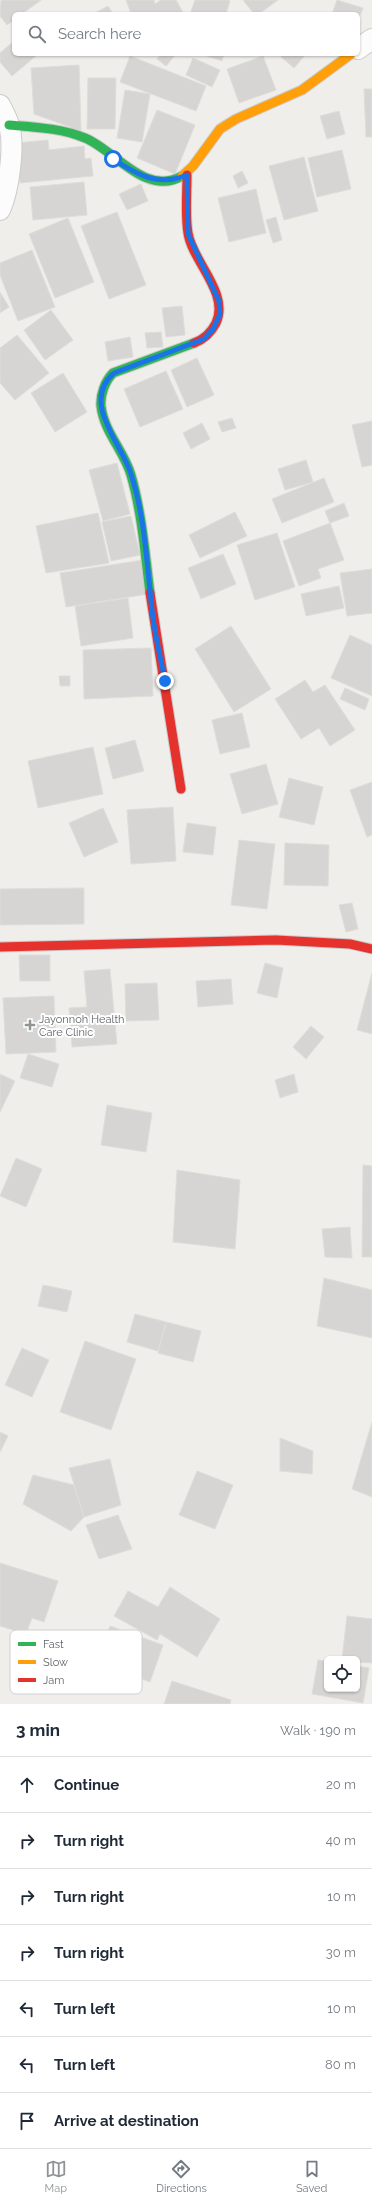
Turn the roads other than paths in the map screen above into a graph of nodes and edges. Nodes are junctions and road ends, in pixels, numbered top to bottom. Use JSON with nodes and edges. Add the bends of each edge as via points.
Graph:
{"nodes":[{"id":1,"x":372,"y":39,"type":"edge"},
{"id":2,"x":360,"y":48,"type":"edge"},
{"id":3,"x":349,"y":56,"type":"edge"},
{"id":4,"x":0,"y":105,"type":"edge"},
{"id":5,"x":9,"y":125,"type":"junction"},
{"id":6,"x":187,"y":175,"type":"junction"},
{"id":7,"x":0,"y":210,"type":"edge"},
{"id":8,"x":181,"y":789,"type":"dead end"},
{"id":9,"x":0,"y":947,"type":"edge"},
{"id":10,"x":372,"y":949,"type":"edge"}],
"edges":[{"from":1,"to":2,"type":"street"},
{"from":3,"to":6,"type":"street","via":[[295,94],[222,128],[209,140]]},
{"from":4,"to":5,"type":"street"},
{"from":5,"to":6,"type":"street","via":[[49,129],[81,136],[95,143],[130,170],[150,179],[174,180]]},
{"from":5,"to":7,"type":"street","via":[[12,151],[8,182]]},
{"from":6,"to":8,"type":"street","via":[[188,234],[219,301],[220,314],[213,329],[204,339],[114,373],[106,380],[101,404],[104,422],[119,446],[131,474],[140,514],[153,619]]},
{"from":9,"to":10,"type":"street","via":[[276,940],[350,944]]}]}
